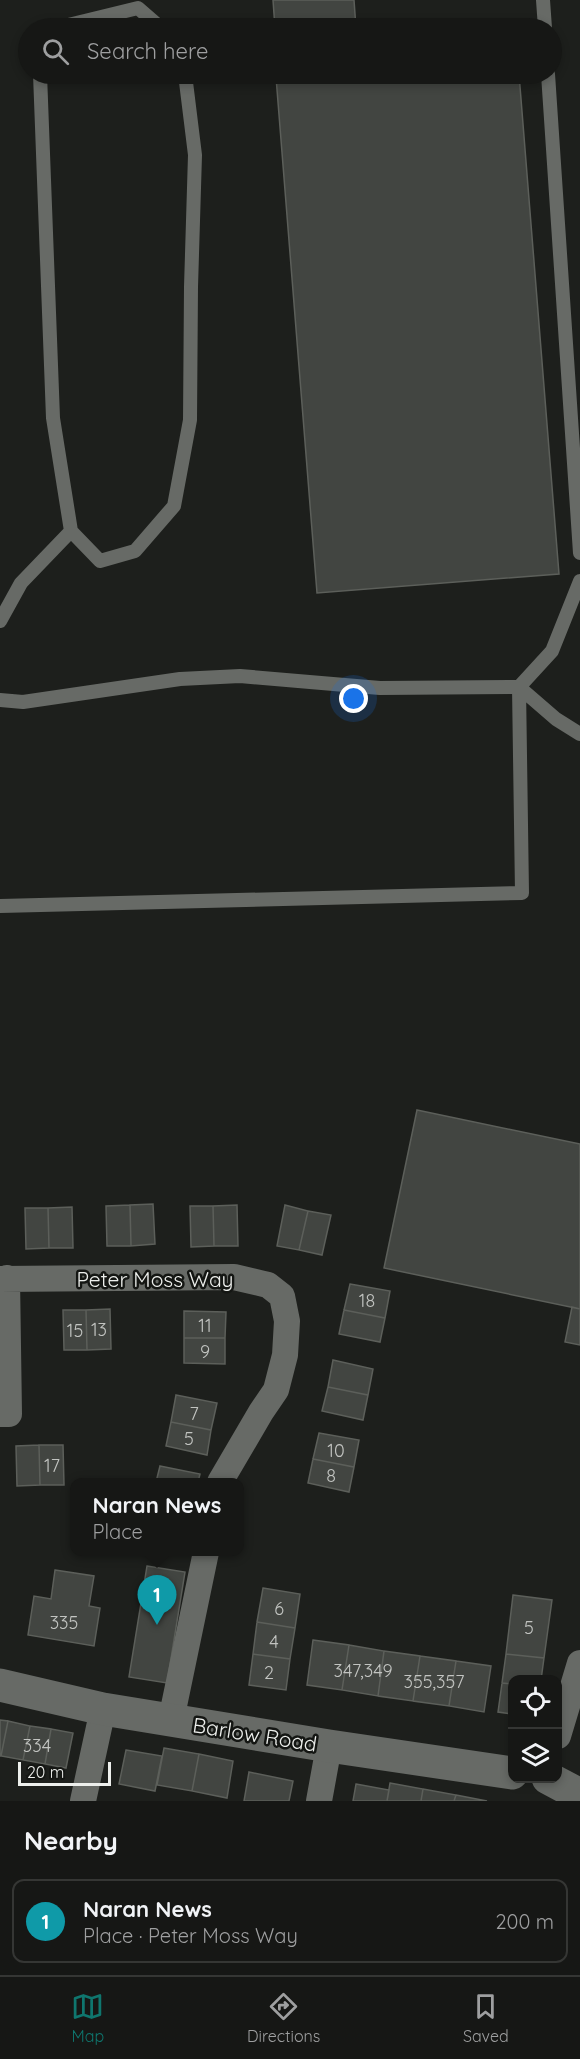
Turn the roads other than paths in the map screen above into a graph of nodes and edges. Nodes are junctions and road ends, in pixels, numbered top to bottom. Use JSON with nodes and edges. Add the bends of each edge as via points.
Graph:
{"nodes":[{"id":1,"x":543,"y":0,"type":"edge"},
{"id":2,"x":97,"y":18,"type":"edge"},
{"id":3,"x":149,"y":18,"type":"edge"},
{"id":4,"x":544,"y":18,"type":"edge"},
{"id":5,"x":40,"y":84,"type":"edge"},
{"id":6,"x":186,"y":84,"type":"edge"},
{"id":7,"x":549,"y":84,"type":"edge"},
{"id":8,"x":71,"y":531,"type":"junction"},
{"id":9,"x":580,"y":553,"type":"edge"},
{"id":10,"x":580,"y":581,"type":"edge"},
{"id":11,"x":0,"y":621,"type":"edge"},
{"id":12,"x":519,"y":687,"type":"junction"},
{"id":13,"x":0,"y":700,"type":"edge"},
{"id":14,"x":580,"y":734,"type":"edge"},
{"id":15,"x":0,"y":906,"type":"edge"},
{"id":16,"x":4,"y":1278,"type":"edge"},
{"id":17,"x":0,"y":1414,"type":"edge"},
{"id":18,"x":222,"y":1478,"type":"edge"},
{"id":19,"x":205,"y":1556,"type":"edge"},
{"id":20,"x":580,"y":1664,"type":"edge"},
{"id":21,"x":0,"y":1685,"type":"edge"},
{"id":22,"x":103,"y":1709,"type":"junction"},
{"id":23,"x":171,"y":1720,"type":"junction"},
{"id":24,"x":560,"y":1729,"type":"edge"},
{"id":25,"x":329,"y":1746,"type":"junction"},
{"id":26,"x":508,"y":1772,"type":"edge"},
{"id":27,"x":556,"y":1783,"type":"edge"},
{"id":28,"x":580,"y":1795,"type":"edge"},
{"id":29,"x":83,"y":1801,"type":"edge"},
{"id":30,"x":319,"y":1801,"type":"edge"}],
"edges":[{"from":1,"to":4,"type":"lane"},
{"from":2,"to":3,"type":"lane","via":[[138,8]]},
{"from":5,"to":8,"type":"lane","via":[[53,418]]},
{"from":6,"to":8,"type":"lane","via":[[195,155],[190,420],[174,506],[135,551],[100,561]]},
{"from":7,"to":9,"type":"lane"},
{"from":8,"to":11,"type":"lane","via":[[21,583]]},
{"from":10,"to":12,"type":"lane","via":[[552,651]]},
{"from":12,"to":13,"type":"lane","via":[[380,688],[240,676],[180,679],[23,702]]},
{"from":12,"to":14,"type":"lane"},
{"from":12,"to":15,"type":"lane","via":[[522,893]]},
{"from":16,"to":17,"type":"street","via":[[9,1414]]},
{"from":16,"to":18,"type":"street","name":"Peter Moss Way","via":[[234,1277],[268,1285],[282,1296],[287,1321],[285,1356],[276,1390]]},
{"from":19,"to":23,"type":"street"},
{"from":20,"to":24,"type":"street"},
{"from":21,"to":22,"type":"street","name":"Barlow Road"},
{"from":22,"to":23,"type":"street","name":"Barlow Road"},
{"from":22,"to":29,"type":"street"},
{"from":23,"to":25,"type":"street","name":"Barlow Road"},
{"from":25,"to":26,"type":"street","name":"Barlow Road"},
{"from":25,"to":30,"type":"street"},
{"from":27,"to":28,"type":"street"}]}
